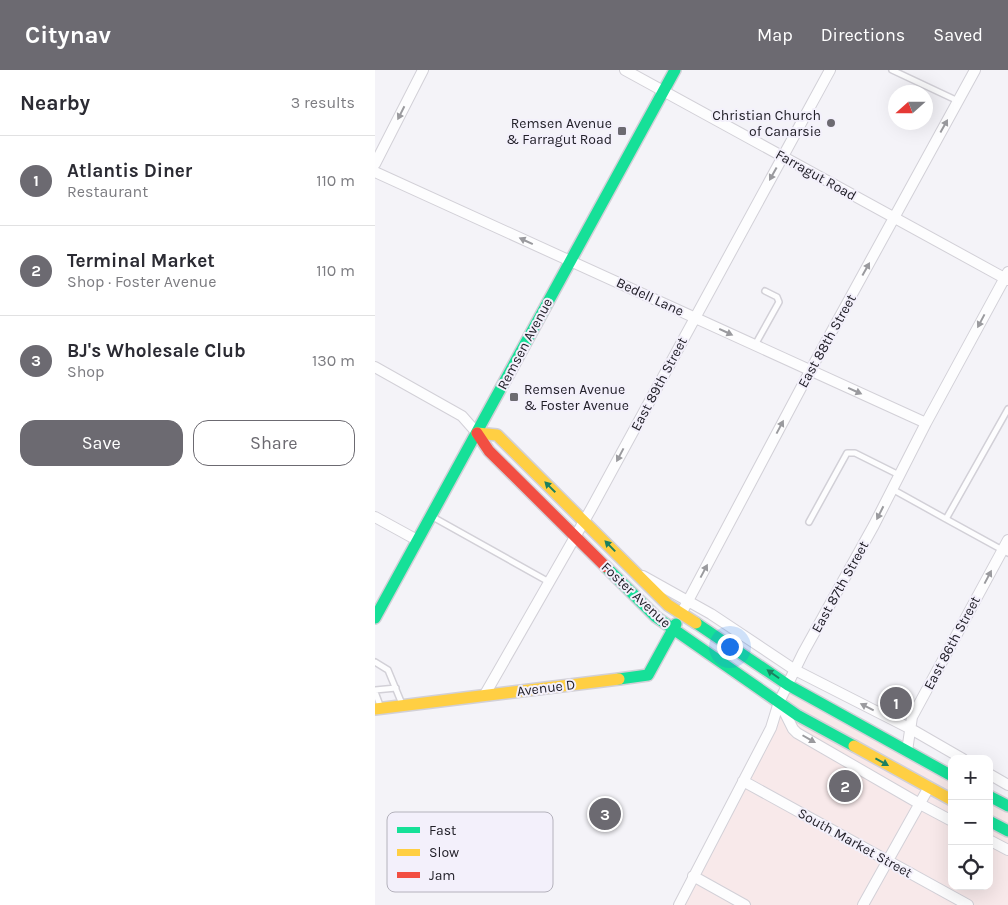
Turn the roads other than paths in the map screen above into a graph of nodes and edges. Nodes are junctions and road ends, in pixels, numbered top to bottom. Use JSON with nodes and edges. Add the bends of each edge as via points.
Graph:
{"nodes":[{"id":1,"x":423,"y":70,"type":"edge"},
{"id":2,"x":625,"y":70,"type":"edge"},
{"id":3,"x":675,"y":70,"type":"edge"},
{"id":4,"x":830,"y":70,"type":"edge"},
{"id":5,"x":891,"y":70,"type":"edge"},
{"id":6,"x":975,"y":70,"type":"edge"},
{"id":7,"x":663,"y":91,"type":"junction"},
{"id":8,"x":958,"y":100,"type":"junction"},
{"id":9,"x":783,"y":157,"type":"junction"},
{"id":10,"x":375,"y":164,"type":"edge"},
{"id":11,"x":375,"y":172,"type":"edge"},
{"id":12,"x":894,"y":217,"type":"junction"},
{"id":13,"x":570,"y":261,"type":"junction"},
{"id":14,"x":1007,"y":276,"type":"edge"},
{"id":15,"x":765,"y":291,"type":"dead end"},
{"id":16,"x":695,"y":318,"type":"junction"},
{"id":17,"x":755,"y":346,"type":"junction"},
{"id":18,"x":375,"y":367,"type":"edge"},
{"id":19,"x":810,"y":371,"type":"junction"},
{"id":20,"x":1008,"y":409,"type":"edge"},
{"id":21,"x":926,"y":423,"type":"junction"},
{"id":22,"x":477,"y":433,"type":"junction"},
{"id":23,"x":899,"y":475,"type":"junction"},
{"id":24,"x":892,"y":489,"type":"junction"},
{"id":25,"x":431,"y":516,"type":"junction"},
{"id":26,"x":375,"y":517,"type":"edge"},
{"id":27,"x":946,"y":519,"type":"junction"},
{"id":28,"x":584,"y":522,"type":"junction"},
{"id":29,"x":809,"y":522,"type":"dead end"},
{"id":30,"x":574,"y":537,"type":"junction"},
{"id":31,"x":417,"y":540,"type":"junction"},
{"id":32,"x":1008,"y":540,"type":"edge"},
{"id":33,"x":1005,"y":552,"type":"edge"},
{"id":34,"x":634,"y":572,"type":"junction"},
{"id":35,"x":549,"y":582,"type":"junction"},
{"id":36,"x":688,"y":601,"type":"junction"},
{"id":37,"x":681,"y":614,"type":"junction"},
{"id":38,"x":375,"y":618,"type":"edge"},
{"id":39,"x":673,"y":630,"type":"junction"},
{"id":40,"x":376,"y":664,"type":"edge"},
{"id":41,"x":795,"y":670,"type":"junction"},
{"id":42,"x":788,"y":685,"type":"junction"},
{"id":43,"x":396,"y":688,"type":"junction"},
{"id":44,"x":375,"y":691,"type":"edge"},
{"id":45,"x":484,"y":696,"type":"junction"},
{"id":46,"x":779,"y":702,"type":"junction"},
{"id":47,"x":403,"y":706,"type":"junction"},
{"id":48,"x":378,"y":709,"type":"edge"},
{"id":49,"x":911,"y":729,"type":"junction"},
{"id":50,"x":907,"y":751,"type":"junction"},
{"id":51,"x":956,"y":755,"type":"edge"},
{"id":52,"x":948,"y":774,"type":"edge"},
{"id":53,"x":993,"y":776,"type":"edge"},
{"id":54,"x":743,"y":781,"type":"junction"},
{"id":55,"x":1008,"y":784,"type":"edge"},
{"id":56,"x":929,"y":787,"type":"junction"},
{"id":57,"x":948,"y":798,"type":"edge"},
{"id":58,"x":993,"y":798,"type":"edge"},
{"id":59,"x":920,"y":804,"type":"junction"},
{"id":60,"x":1008,"y":806,"type":"edge"},
{"id":61,"x":948,"y":819,"type":"edge"},
{"id":62,"x":993,"y":823,"type":"edge"},
{"id":63,"x":1008,"y":831,"type":"edge"},
{"id":64,"x":993,"y":842,"type":"edge"},
{"id":65,"x":1008,"y":850,"type":"edge"},
{"id":66,"x":887,"y":861,"type":"junction"},
{"id":67,"x":693,"y":876,"type":"junction"},
{"id":68,"x":679,"y":905,"type":"edge"},
{"id":69,"x":745,"y":905,"type":"edge"},
{"id":70,"x":863,"y":905,"type":"edge"},
{"id":71,"x":968,"y":905,"type":"edge"}],
"edges":[{"from":1,"to":10,"type":"street","one_way":true},
{"from":2,"to":7,"type":"street","name":"Farragut Road"},
{"from":3,"to":7,"type":"main road","name":"Remsen Avenue"},
{"from":4,"to":9,"type":"street","name":"East 89th Street"},
{"from":5,"to":8,"type":"lane"},
{"from":6,"to":8,"type":"street","name":"East 88th Street"},
{"from":7,"to":9,"type":"street","name":"Farragut Road"},
{"from":7,"to":13,"type":"main road","name":"Remsen Avenue"},
{"from":12,"to":8,"type":"street","name":"East 88th Street","one_way":true},
{"from":9,"to":12,"type":"street","name":"Farragut Road"},
{"from":9,"to":16,"type":"street","name":"East 89th Street","one_way":true},
{"from":13,"to":11,"type":"street","name":"Bedell Lane","one_way":true},
{"from":12,"to":14,"type":"street","name":"Farragut Road"},
{"from":19,"to":12,"type":"street","name":"East 88th Street","one_way":true},
{"from":13,"to":16,"type":"street","name":"Bedell Lane"},
{"from":13,"to":22,"type":"main road","name":"Remsen Avenue"},
{"from":14,"to":21,"type":"street","name":"East 87th Street","one_way":true},
{"from":15,"to":17,"type":"lane","via":[[779,302]]},
{"from":16,"to":17,"type":"street","name":"Bedell Lane","one_way":true},
{"from":16,"to":28,"type":"street","name":"East 89th Street","one_way":true},
{"from":17,"to":19,"type":"street","name":"Bedell Lane"},
{"from":18,"to":22,"type":"street","name":"Foster Avenue","via":[[461,416]]},
{"from":19,"to":21,"type":"street","name":"Bedell Lane","one_way":true},
{"from":36,"to":19,"type":"street","name":"East 88th Street","one_way":true},
{"from":20,"to":27,"type":"lane"},
{"from":21,"to":23,"type":"street","name":"East 87th Street"},
{"from":22,"to":25,"type":"main road","name":"Remsen Avenue"},
{"from":28,"to":22,"type":"main road","name":"Foster Avenue","one_way":true,"via":[[497,436]]},
{"from":22,"to":30,"type":"main road","name":"Foster Avenue","via":[[489,451]]},
{"from":23,"to":24,"type":"street","name":"East 87th Street"},
{"from":23,"to":29,"type":"lane","via":[[855,453],[847,453]]},
{"from":24,"to":27,"type":"lane"},
{"from":24,"to":41,"type":"street","name":"East 87th Street","one_way":true},
{"from":25,"to":31,"type":"main road","name":"Remsen Avenue"},
{"from":25,"to":35,"type":"lane"},
{"from":26,"to":31,"type":"street"},
{"from":27,"to":33,"type":"lane"},
{"from":28,"to":30,"type":"street","name":"East 89th Street"},
{"from":34,"to":28,"type":"main road","name":"Foster Avenue","one_way":true},
{"from":30,"to":35,"type":"street","name":"East 89th Street"},
{"from":30,"to":39,"type":"main road","name":"Foster Avenue"},
{"from":31,"to":38,"type":"main road","name":"Remsen Avenue"},
{"from":32,"to":33,"type":"street","name":"East 86th Street"},
{"from":49,"to":33,"type":"street","name":"East 86th Street","one_way":true,"via":[[912,717]]},
{"from":34,"to":36,"type":"street"},
{"from":34,"to":37,"type":"main road","name":"Foster Avenue","via":[[668,606]]},
{"from":35,"to":45,"type":"street","name":"East 89th Street"},
{"from":36,"to":37,"type":"street","name":"East 88th Street"},
{"from":36,"to":41,"type":"street"},
{"from":37,"to":39,"type":"main road","name":"Avenue D"},
{"from":42,"to":37,"type":"main road","name":"Foster Avenue","one_way":true},
{"from":39,"to":45,"type":"main road","name":"Avenue D","via":[[648,675]]},
{"from":39,"to":46,"type":"main road","name":"Foster Avenue"},
{"from":40,"to":43,"type":"lane","via":[[388,670]]},
{"from":41,"to":42,"type":"street","name":"East 87th Street"},
{"from":49,"to":41,"type":"street","one_way":true},
{"from":42,"to":46,"type":"street","name":"East 87th Street"},
{"from":42,"to":50,"type":"main road","name":"Foster Avenue"},
{"from":43,"to":44,"type":"lane"},
{"from":43,"to":47,"type":"lane"},
{"from":44,"to":48,"type":"lane"},
{"from":45,"to":47,"type":"main road","name":"Avenue D"},
{"from":46,"to":54,"type":"street","name":"East 87th Street","via":[[771,728]]},
{"from":46,"to":56,"type":"main road","name":"Foster Avenue","one_way":true},
{"from":46,"to":59,"type":"street","one_way":true,"via":[[797,733]]},
{"from":47,"to":48,"type":"main road","name":"Avenue D"},
{"from":49,"to":50,"type":"street","name":"East 86th Street"},
{"from":49,"to":51,"type":"street"},
{"from":50,"to":52,"type":"main road","name":"Foster Avenue"},
{"from":53,"to":55,"type":"street"},
{"from":54,"to":66,"type":"street","name":"South Market Street"},
{"from":54,"to":67,"type":"street","name":"East 87th Street"},
{"from":56,"to":57,"type":"main road","name":"Foster Avenue"},
{"from":56,"to":59,"type":"street"},
{"from":58,"to":60,"type":"main road"},
{"from":59,"to":61,"type":"street"},
{"from":59,"to":66,"type":"street"},
{"from":62,"to":63,"type":"main road"},
{"from":64,"to":65,"type":"street"},
{"from":66,"to":70,"type":"street"},
{"from":66,"to":71,"type":"street","name":"South Market Street"},
{"from":67,"to":68,"type":"street","name":"East 87th Street"},
{"from":67,"to":69,"type":"street"}]}
